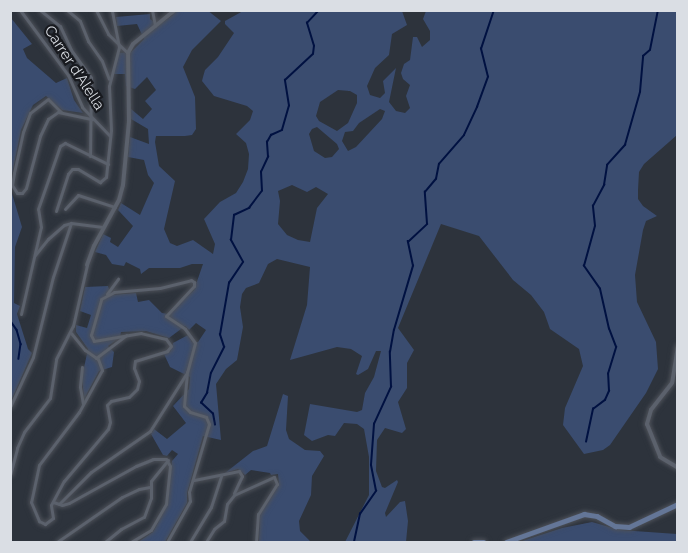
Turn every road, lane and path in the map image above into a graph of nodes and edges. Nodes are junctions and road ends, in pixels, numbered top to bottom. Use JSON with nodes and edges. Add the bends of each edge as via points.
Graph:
{"nodes":[{"id":1,"x":21,"y":10,"type":"edge"},
{"id":2,"x":40,"y":10,"type":"edge"},
{"id":3,"x":68,"y":10,"type":"edge"},
{"id":4,"x":96,"y":10,"type":"edge"},
{"id":5,"x":112,"y":10,"type":"edge"},
{"id":6,"x":152,"y":10,"type":"edge"},
{"id":7,"x":175,"y":10,"type":"edge"},
{"id":8,"x":155,"y":26,"type":"junction"},
{"id":9,"x":119,"y":47,"type":"junction"},
{"id":10,"x":128,"y":53,"type":"junction"},
{"id":11,"x":110,"y":80,"type":"junction"},
{"id":12,"x":61,"y":112,"type":"junction"},
{"id":13,"x":92,"y":119,"type":"junction"},
{"id":14,"x":110,"y":136,"type":"junction"},
{"id":15,"x":90,"y":156,"type":"junction"},
{"id":16,"x":108,"y":164,"type":"junction"},
{"id":17,"x":115,"y":207,"type":"junction"},
{"id":18,"x":65,"y":209,"type":"dead end"},
{"id":19,"x":56,"y":211,"type":"dead end"},
{"id":20,"x":71,"y":223,"type":"junction"},
{"id":21,"x":104,"y":227,"type":"junction"},
{"id":22,"x":33,"y":258,"type":"junction"},
{"id":23,"x":87,"y":265,"type":"joint"},
{"id":24,"x":118,"y":279,"type":"dead end"},
{"id":25,"x":107,"y":294,"type":"junction"},
{"id":26,"x":21,"y":314,"type":"dead end"},
{"id":27,"x":71,"y":333,"type":"junction"},
{"id":28,"x":128,"y":334,"type":"junction"},
{"id":29,"x":678,"y":346,"type":"edge"},
{"id":30,"x":96,"y":358,"type":"junction"},
{"id":31,"x":82,"y":367,"type":"dead end"},
{"id":32,"x":187,"y":373,"type":"junction"},
{"id":33,"x":83,"y":404,"type":"junction"},
{"id":34,"x":10,"y":408,"type":"edge"},
{"id":35,"x":12,"y":459,"type":"edge"},
{"id":36,"x":168,"y":460,"type":"junction"},
{"id":37,"x":678,"y":468,"type":"edge"},
{"id":38,"x":10,"y":475,"type":"edge"},
{"id":39,"x":221,"y":476,"type":"junction"},
{"id":40,"x":194,"y":480,"type":"junction"},
{"id":41,"x":150,"y":487,"type":"junction"},
{"id":42,"x":234,"y":495,"type":"junction"},
{"id":43,"x":52,"y":503,"type":"junction"},
{"id":44,"x":59,"y":505,"type":"junction"},
{"id":45,"x":678,"y":506,"type":"edge"},
{"id":46,"x":57,"y":542,"type":"edge"},
{"id":47,"x":105,"y":543,"type":"edge"},
{"id":48,"x":131,"y":543,"type":"edge"},
{"id":49,"x":166,"y":543,"type":"edge"},
{"id":50,"x":190,"y":543,"type":"edge"},
{"id":51,"x":206,"y":543,"type":"edge"},
{"id":52,"x":256,"y":543,"type":"edge"},
{"id":53,"x":474,"y":543,"type":"edge"},
{"id":54,"x":484,"y":543,"type":"edge"},
{"id":55,"x":506,"y":543,"type":"edge"}],
"edges":[{"from":1,"to":13,"type":"street","name":"Carrer d'Alella","via":[[68,75],[77,100]]},
{"from":2,"to":13,"type":"street","via":[[60,26],[71,50],[87,70]]},
{"from":3,"to":11,"type":"street","via":[[79,18]]},
{"from":4,"to":9,"type":"street"},
{"from":5,"to":9,"type":"street"},
{"from":6,"to":8,"type":"street"},
{"from":7,"to":8,"type":"street"},
{"from":8,"to":10,"type":"street"},
{"from":9,"to":10,"type":"street"},
{"from":9,"to":11,"type":"street"},
{"from":10,"to":17,"type":"street","via":[[129,121],[123,185]]},
{"from":11,"to":14,"type":"street"},
{"from":12,"to":12,"type":"street","via":[[46,121],[26,188],[17,193],[12,185],[22,132],[30,113],[48,99]]},
{"from":12,"to":13,"type":"street"},
{"from":13,"to":14,"type":"street","name":"Carrer d'Alella"},
{"from":13,"to":15,"type":"street"},
{"from":14,"to":16,"type":"street"},
{"from":15,"to":16,"type":"street"},
{"from":15,"to":22,"type":"street","via":[[65,143],[60,146],[38,209],[40,227]]},
{"from":16,"to":19,"type":"street","via":[[101,182],[78,169],[69,172]]},
{"from":17,"to":18,"type":"street","via":[[78,195]]},
{"from":17,"to":21,"type":"street"},
{"from":20,"to":21,"type":"street"},
{"from":20,"to":22,"type":"street","via":[[48,239]]},
{"from":20,"to":34,"type":"street","via":[[55,268],[33,357]]},
{"from":21,"to":23,"type":"street"},
{"from":22,"to":26,"type":"street"},
{"from":23,"to":27,"type":"street"},
{"from":24,"to":25,"type":"street"},
{"from":25,"to":28,"type":"street","via":[[101,299],[92,339],[98,342]]},
{"from":25,"to":32,"type":"street","via":[[193,280],[194,286],[166,314],[195,342]]},
{"from":27,"to":30,"type":"street"},
{"from":27,"to":35,"type":"street","via":[[56,359],[50,398],[24,432]]},
{"from":28,"to":30,"type":"street"},
{"from":28,"to":43,"type":"street","via":[[162,338],[171,346],[167,351],[135,361],[137,389],[129,397],[107,405],[108,429],[64,482]]},
{"from":29,"to":37,"type":"street","via":[[672,383],[651,410],[647,424],[660,457]]},
{"from":30,"to":33,"type":"street","via":[[101,372]]},
{"from":31,"to":33,"type":"street"},
{"from":32,"to":40,"type":"street","via":[[184,406],[209,420]]},
{"from":32,"to":44,"type":"street","via":[[150,432],[91,471]]},
{"from":33,"to":43,"type":"street","via":[[36,472],[31,502],[42,523],[53,519]]},
{"from":35,"to":38,"type":"street"},
{"from":36,"to":41,"type":"street","via":[[153,477]]},
{"from":36,"to":44,"type":"street","via":[[148,461],[93,492]]},
{"from":36,"to":48,"type":"street","via":[[166,504],[152,530]]},
{"from":39,"to":40,"type":"street"},
{"from":39,"to":42,"type":"street","via":[[237,471],[242,474]]},
{"from":39,"to":50,"type":"street","via":[[212,507]]},
{"from":40,"to":49,"type":"street","via":[[190,501]]},
{"from":41,"to":46,"type":"street","via":[[122,497]]},
{"from":41,"to":47,"type":"street","via":[[151,498],[144,517]]},
{"from":42,"to":51,"type":"street","via":[[227,504],[224,521],[213,529]]},
{"from":42,"to":52,"type":"street","via":[[277,479],[258,514]]},
{"from":43,"to":44,"type":"street"},
{"from":45,"to":55,"type":"main road","via":[[640,523],[620,527],[597,516],[580,515]]},
{"from":53,"to":54,"type":"main road"}]}
